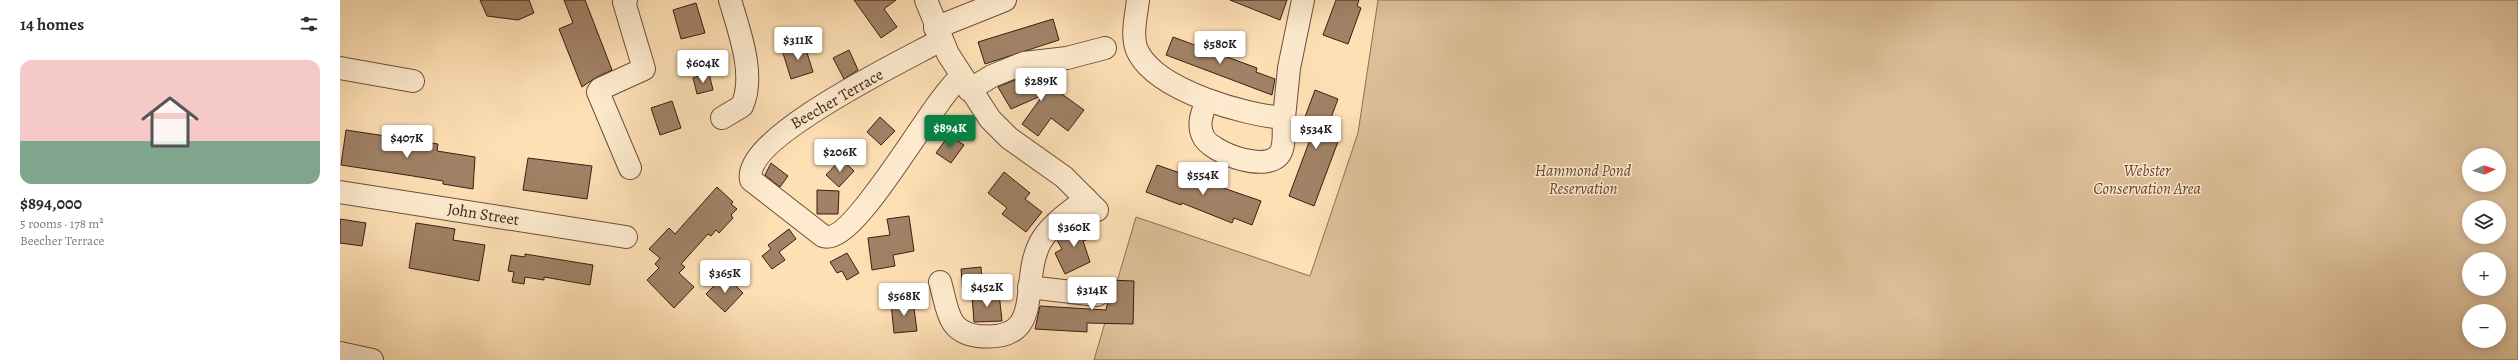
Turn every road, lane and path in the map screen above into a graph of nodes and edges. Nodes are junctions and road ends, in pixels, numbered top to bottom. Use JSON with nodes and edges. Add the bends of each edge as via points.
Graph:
{"nodes":[{"id":1,"x":626,"y":0,"type":"edge"},
{"id":2,"x":730,"y":0,"type":"edge"},
{"id":3,"x":926,"y":0,"type":"edge"},
{"id":4,"x":1005,"y":0,"type":"edge"},
{"id":5,"x":1138,"y":0,"type":"edge"},
{"id":6,"x":1303,"y":0,"type":"edge"},
{"id":7,"x":938,"y":34,"type":"junction"},
{"id":8,"x":1105,"y":48,"type":"dead end"},
{"id":9,"x":340,"y":68,"type":"edge"},
{"id":10,"x":413,"y":81,"type":"dead end"},
{"id":11,"x":965,"y":83,"type":"junction"},
{"id":12,"x":1207,"y":100,"type":"junction"},
{"id":13,"x":722,"y":118,"type":"dead end"},
{"id":14,"x":1284,"y":118,"type":"junction"},
{"id":15,"x":630,"y":168,"type":"dead end"},
{"id":16,"x":340,"y":192,"type":"edge"},
{"id":17,"x":626,"y":237,"type":"dead end"},
{"id":18,"x":940,"y":282,"type":"dead end"},
{"id":19,"x":1029,"y":287,"type":"junction"},
{"id":20,"x":1097,"y":295,"type":"dead end"},
{"id":21,"x":340,"y":353,"type":"edge"},
{"id":22,"x":372,"y":360,"type":"edge"}],
"edges":[{"from":1,"to":15,"type":"street","via":[[624,2],[644,69],[598,92]]},
{"from":2,"to":13,"type":"street","via":[[747,82],[742,106]]},
{"from":3,"to":7,"type":"street"},
{"from":4,"to":7,"type":"street"},
{"from":5,"to":12,"type":"street","via":[[1134,25],[1138,53],[1149,69]]},
{"from":6,"to":14,"type":"street","via":[[1289,68]]},
{"from":7,"to":11,"type":"street"},
{"from":7,"to":11,"type":"street","name":"Beecher Terrace","via":[[795,122],[754,164],[750,174],[751,180],[823,236],[836,236],[876,193],[945,92]]},
{"from":8,"to":11,"type":"street","via":[[1067,58],[1024,63],[992,76]]},
{"from":9,"to":10,"type":"street"},
{"from":11,"to":19,"type":"street","via":[[999,130],[1064,177],[1091,204],[1055,224],[1041,241],[1035,255]]},
{"from":12,"to":14,"type":"street","via":[[1241,112]]},
{"from":12,"to":14,"type":"street","via":[[1200,119],[1203,136],[1209,144],[1237,158],[1255,163],[1276,158],[1282,150]]},
{"from":16,"to":17,"type":"street","name":"John Street"},
{"from":18,"to":19,"type":"street","via":[[955,327],[965,334],[983,336],[1002,336],[1018,329],[1025,314]]},
{"from":19,"to":20,"type":"street"},
{"from":21,"to":22,"type":"street"}]}
